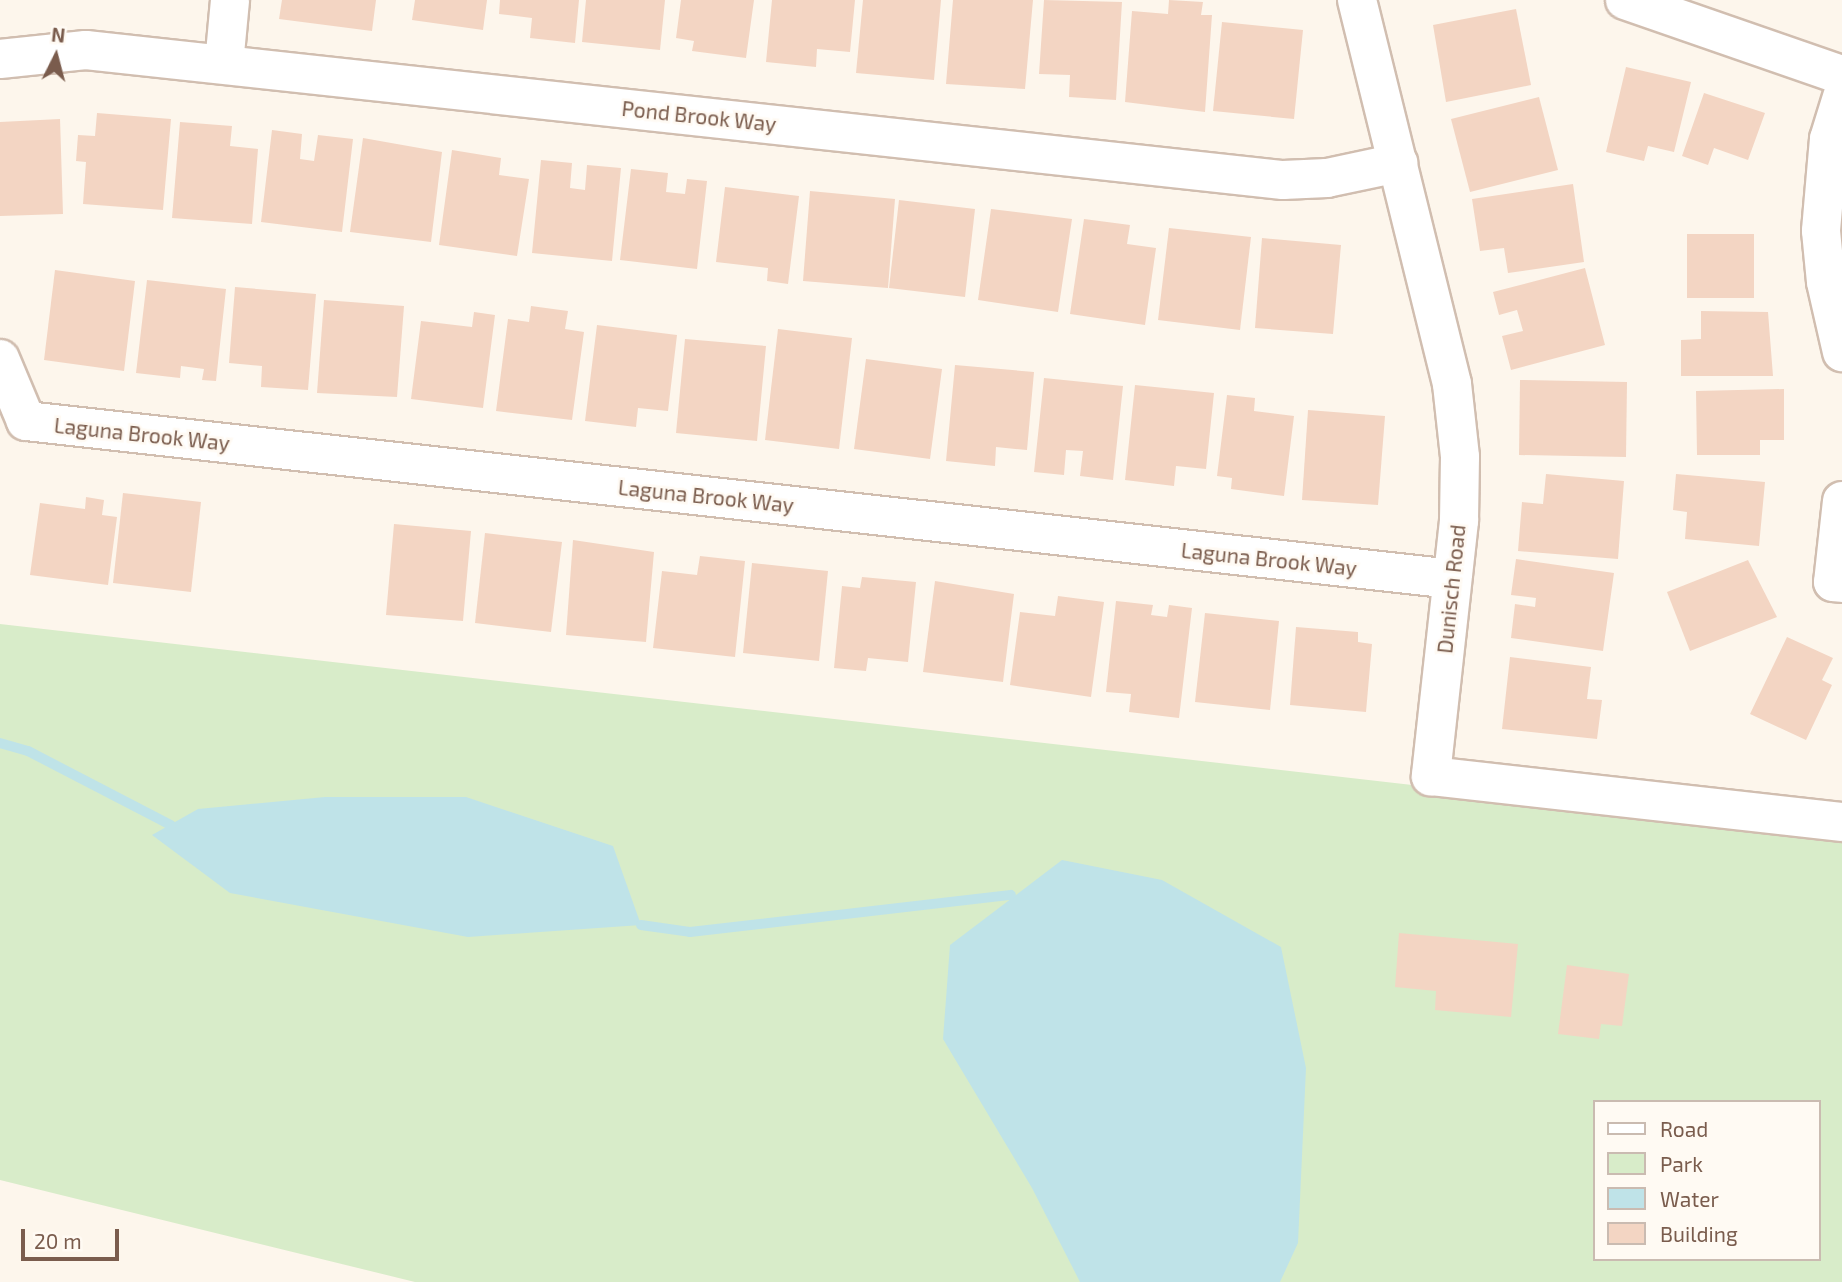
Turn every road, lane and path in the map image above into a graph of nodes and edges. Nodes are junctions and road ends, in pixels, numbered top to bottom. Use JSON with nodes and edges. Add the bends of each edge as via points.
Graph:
{"nodes":[{"id":1,"x":230,"y":0,"type":"edge"},
{"id":2,"x":1357,"y":0,"type":"edge"},
{"id":3,"x":1625,"y":0,"type":"edge"},
{"id":4,"x":0,"y":59,"type":"edge"},
{"id":5,"x":224,"y":64,"type":"junction"},
{"id":6,"x":1842,"y":75,"type":"edge"},
{"id":7,"x":1842,"y":97,"type":"edge"},
{"id":8,"x":1398,"y":163,"type":"junction"},
{"id":9,"x":1842,"y":352,"type":"edge"},
{"id":10,"x":0,"y":359,"type":"edge"},
{"id":11,"x":1842,"y":501,"type":"edge"},
{"id":12,"x":1452,"y":579,"type":"junction"},
{"id":13,"x":1842,"y":583,"type":"edge"},
{"id":14,"x":1842,"y":822,"type":"edge"}],
"edges":[{"from":1,"to":5,"type":"street"},
{"from":2,"to":8,"type":"street","name":"Dunisch Road"},
{"from":3,"to":6,"type":"street"},
{"from":4,"to":5,"type":"street","name":"Pond Brook Way","via":[[86,50]]},
{"from":5,"to":8,"type":"street","name":"Pond Brook Way","via":[[1283,180],[1327,178]]},
{"from":7,"to":9,"type":"street","via":[[1829,139],[1821,231],[1826,282]]},
{"from":8,"to":12,"type":"street","name":"Dunisch Road","via":[[1451,384],[1460,457]]},
{"from":10,"to":12,"type":"street","name":"Laguna Brook Way","via":[[26,421]]},
{"from":11,"to":13,"type":"street","via":[[1833,582]]},
{"from":12,"to":14,"type":"street","name":"Dunisch Road","via":[[1431,776]]}]}
